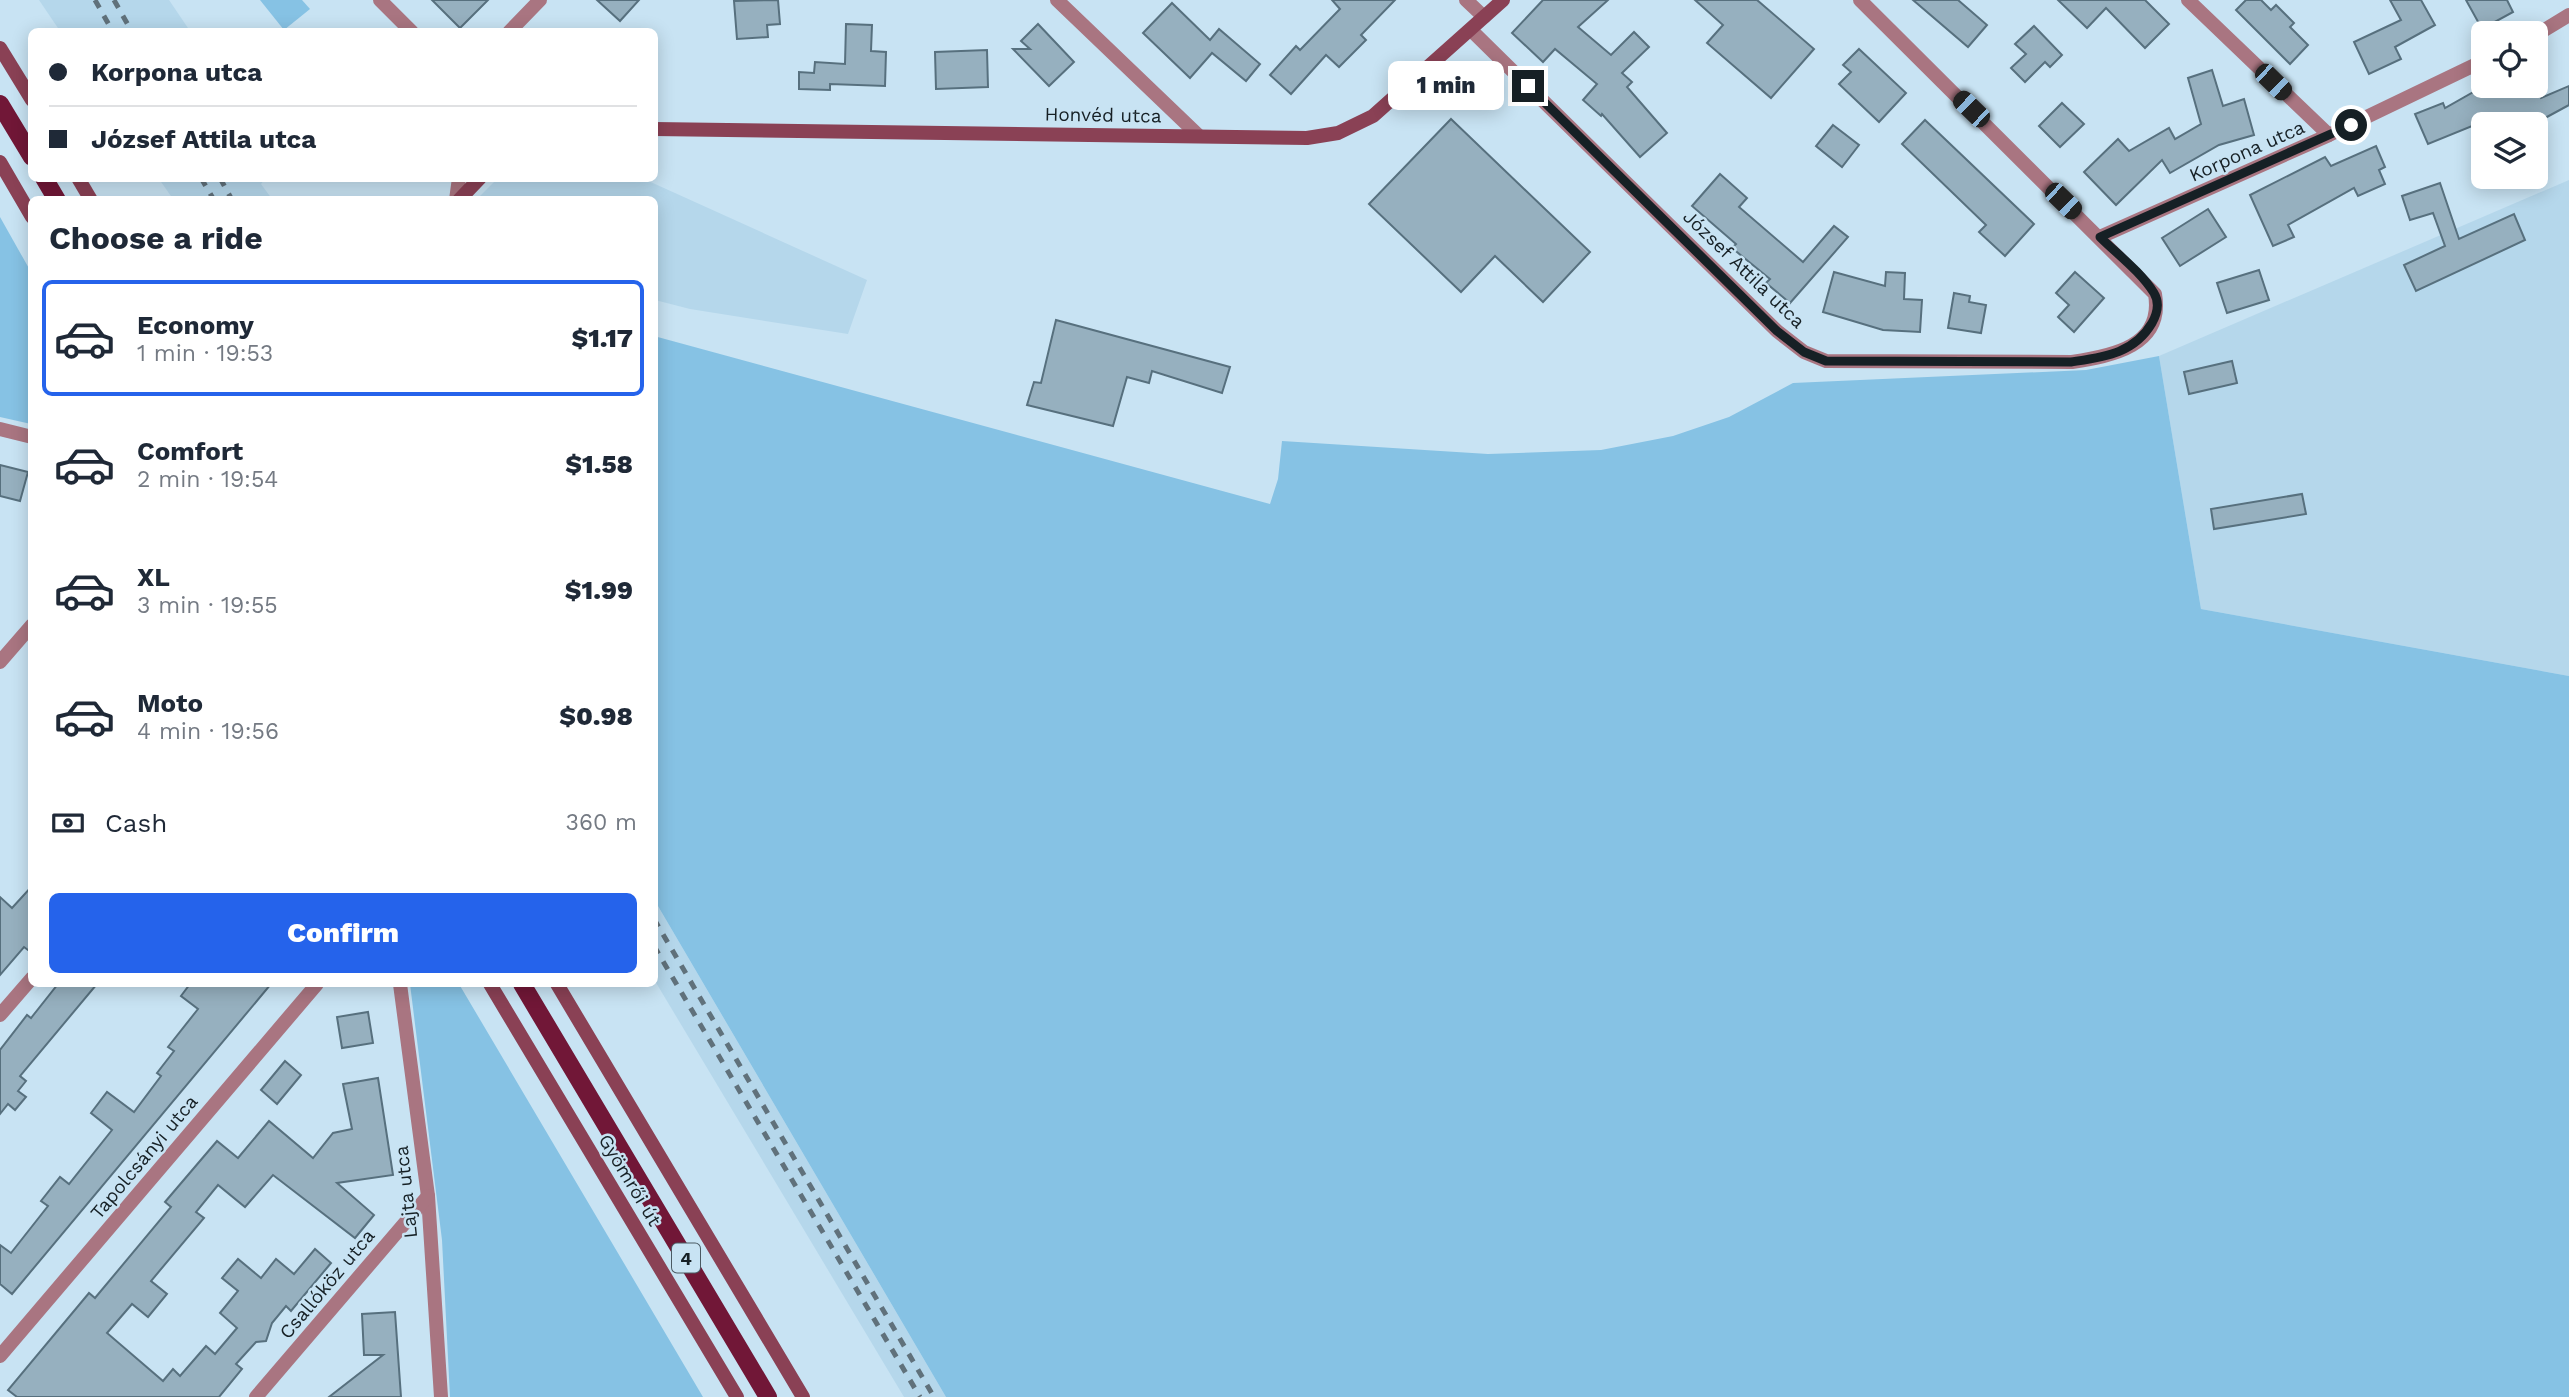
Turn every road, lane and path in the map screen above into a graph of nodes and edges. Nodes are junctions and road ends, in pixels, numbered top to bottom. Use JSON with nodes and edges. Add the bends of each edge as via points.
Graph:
{"nodes":[{"id":1,"x":540,"y":0,"type":"edge"},
{"id":2,"x":1058,"y":0,"type":"edge"},
{"id":3,"x":1466,"y":0,"type":"edge"},
{"id":4,"x":1503,"y":0,"type":"edge"},
{"id":5,"x":1860,"y":0,"type":"edge"},
{"id":6,"x":2198,"y":3,"type":"edge"},
{"id":7,"x":386,"y":5,"type":"edge"},
{"id":8,"x":2569,"y":15,"type":"edge"},
{"id":9,"x":1484,"y":18,"type":"junction"},
{"id":10,"x":408,"y":28,"type":"edge"},
{"id":11,"x":513,"y":28,"type":"edge"},
{"id":12,"x":2548,"y":28,"type":"edge"},
{"id":13,"x":1471,"y":30,"type":"junction"},
{"id":14,"x":0,"y":48,"type":"edge"},
{"id":15,"x":2471,"y":67,"type":"edge"},
{"id":16,"x":28,"y":94,"type":"edge"},
{"id":17,"x":0,"y":104,"type":"edge"},
{"id":18,"x":658,"y":129,"type":"edge"},
{"id":19,"x":1198,"y":135,"type":"junction"},
{"id":20,"x":2329,"y":135,"type":"junction"},
{"id":21,"x":28,"y":150,"type":"edge"},
{"id":22,"x":0,"y":162,"type":"edge"},
{"id":23,"x":476,"y":182,"type":"edge"},
{"id":24,"x":461,"y":196,"type":"edge"},
{"id":25,"x":28,"y":210,"type":"edge"},
{"id":26,"x":2100,"y":237,"type":"junction"},
{"id":27,"x":0,"y":429,"type":"edge"},
{"id":28,"x":28,"y":436,"type":"edge"},
{"id":29,"x":28,"y":630,"type":"edge"},
{"id":30,"x":0,"y":662,"type":"edge"},
{"id":31,"x":28,"y":983,"type":"edge"},
{"id":32,"x":314,"y":987,"type":"edge"},
{"id":33,"x":400,"y":987,"type":"edge"},
{"id":34,"x":492,"y":987,"type":"edge"},
{"id":35,"x":524,"y":987,"type":"edge"},
{"id":36,"x":560,"y":987,"type":"edge"},
{"id":37,"x":0,"y":1015,"type":"edge"},
{"id":38,"x":428,"y":1196,"type":"junction"},
{"id":39,"x":0,"y":1356,"type":"edge"},
{"id":40,"x":256,"y":1397,"type":"edge"},
{"id":41,"x":442,"y":1397,"type":"edge"},
{"id":42,"x":737,"y":1397,"type":"edge"},
{"id":43,"x":768,"y":1397,"type":"edge"},
{"id":44,"x":803,"y":1397,"type":"edge"}],
"edges":[{"from":1,"to":11,"type":"street"},
{"from":2,"to":19,"type":"street"},
{"from":3,"to":9,"type":"street"},
{"from":4,"to":9,"type":"street","name":"Honvéd utca"},
{"from":5,"to":26,"type":"street","name":"József Attila utca"},
{"from":6,"to":20,"type":"street"},
{"from":7,"to":10,"type":"street"},
{"from":8,"to":12,"type":"street"},
{"from":9,"to":13,"type":"street","name":"Honvéd utca"},
{"from":13,"to":19,"type":"street","name":"Honvéd utca","via":[[1381,111],[1338,133],[1307,138]]},
{"from":13,"to":26,"type":"street","name":"József Attila utca","via":[[1777,331],[1804,352],[1826,361],[2071,362],[2109,356],[2132,346],[2158,312],[2155,294]]},
{"from":14,"to":16,"type":"street"},
{"from":15,"to":20,"type":"street","name":"Korpona utca"},
{"from":17,"to":21,"type":"main road"},
{"from":18,"to":19,"type":"street","name":"Honvéd utca"},
{"from":20,"to":26,"type":"street","name":"Korpona utca"},
{"from":22,"to":25,"type":"street"},
{"from":23,"to":24,"type":"street"},
{"from":27,"to":28,"type":"street"},
{"from":29,"to":30,"type":"street"},
{"from":31,"to":37,"type":"street"},
{"from":32,"to":39,"type":"street","name":"Tapolcsányi utca"},
{"from":33,"to":38,"type":"street","name":"Lajta utca"},
{"from":34,"to":42,"type":"street","name":"Gyömrői út"},
{"from":35,"to":43,"type":"main road","number":"4"},
{"from":36,"to":44,"type":"street","name":"Gyömrői út"},
{"from":38,"to":40,"type":"street","name":"Csallóköz utca"},
{"from":38,"to":41,"type":"street","name":"Lajta utca"}]}
